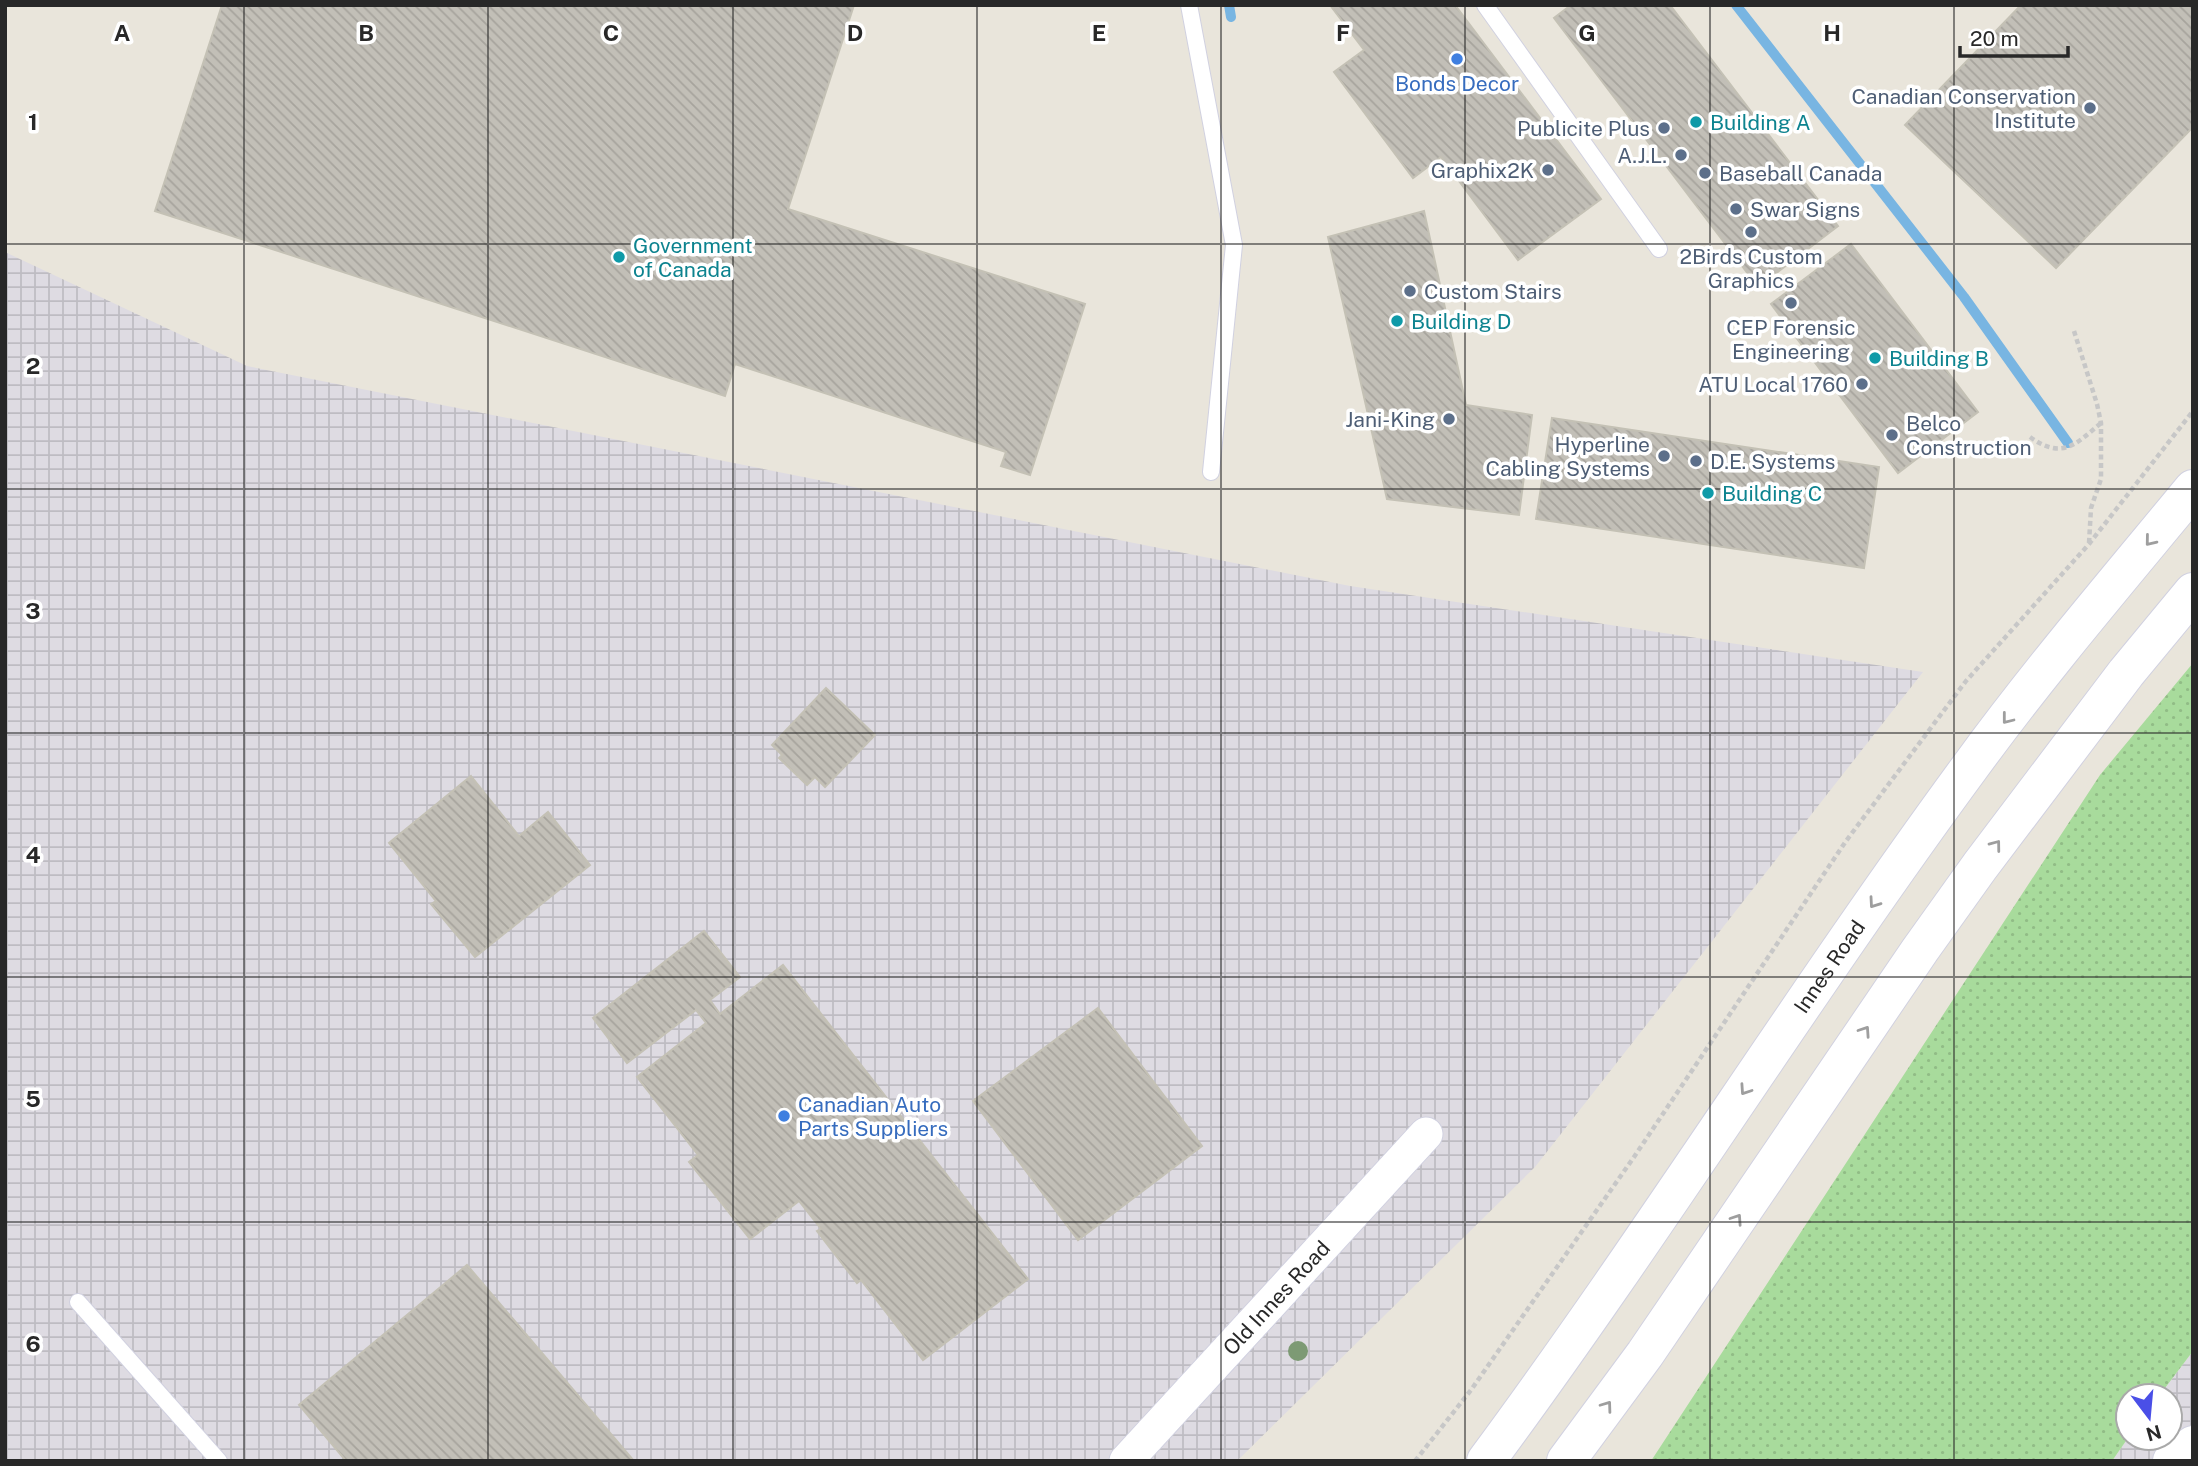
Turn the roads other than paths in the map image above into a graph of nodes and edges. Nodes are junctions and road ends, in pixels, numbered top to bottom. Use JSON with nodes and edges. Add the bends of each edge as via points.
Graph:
{"nodes":[{"id":1,"x":1189,"y":5,"type":"edge"},
{"id":2,"x":1485,"y":5,"type":"edge"},
{"id":3,"x":1659,"y":249,"type":"dead end"},
{"id":4,"x":1211,"y":472,"type":"dead end"},
{"id":5,"x":2193,"y":489,"type":"edge"},
{"id":6,"x":2193,"y":593,"type":"edge"},
{"id":7,"x":1426,"y":1134,"type":"dead end"},
{"id":8,"x":78,"y":1302,"type":"dead end"},
{"id":9,"x":2193,"y":1445,"type":"edge"},
{"id":10,"x":219,"y":1461,"type":"edge"},
{"id":11,"x":1126,"y":1461,"type":"edge"},
{"id":12,"x":1486,"y":1461,"type":"edge"},
{"id":13,"x":1566,"y":1461,"type":"edge"},
{"id":14,"x":2172,"y":1461,"type":"edge"}],
"edges":[{"from":1,"to":4,"type":"lane","via":[[1234,245]]},
{"from":2,"to":3,"type":"lane"},
{"from":5,"to":12,"type":"main road","name":"Innes Road","one_way":true,"via":[[1971,766]]},
{"from":13,"to":6,"type":"main road","one_way":true,"via":[[1645,1354],[1980,866],[2126,673]]},
{"from":7,"to":11,"type":"street","name":"Old Innes Road"},
{"from":8,"to":10,"type":"lane"},
{"from":9,"to":14,"type":"main road"}]}
